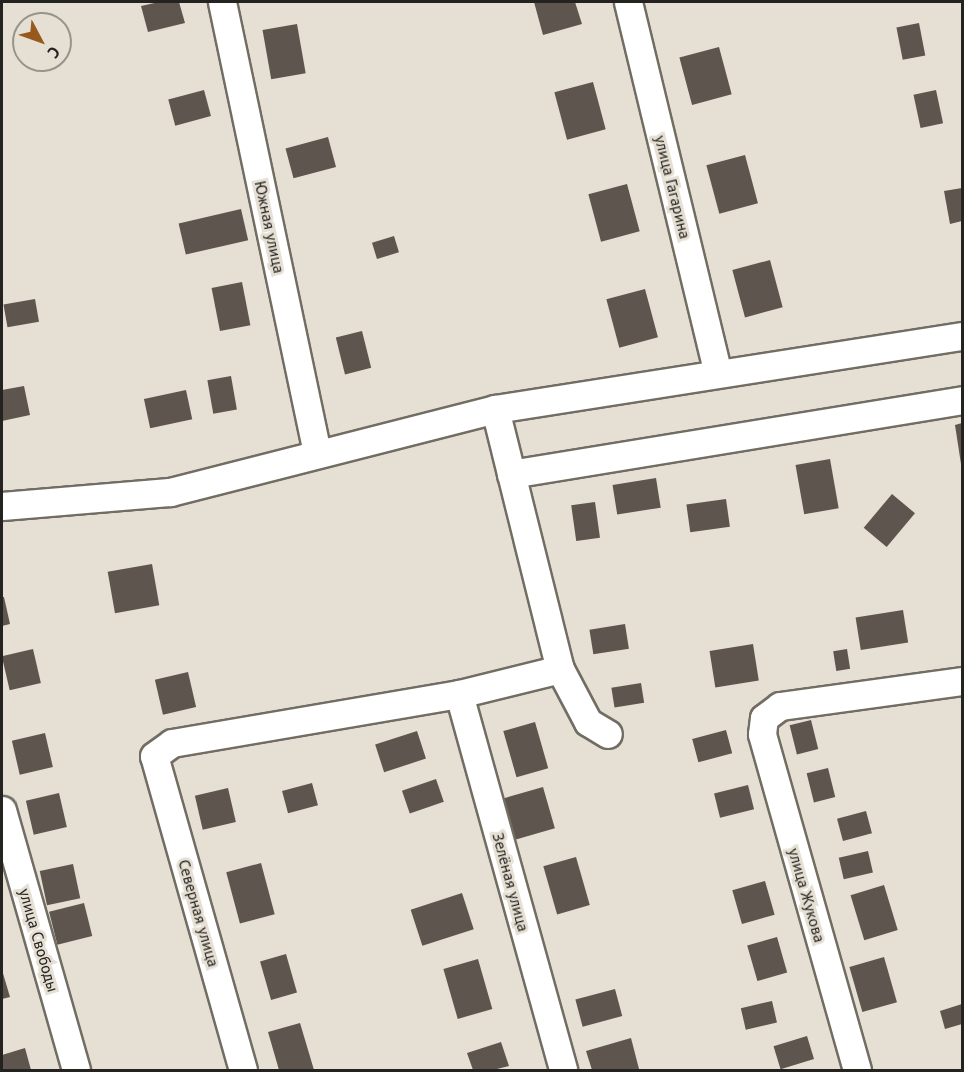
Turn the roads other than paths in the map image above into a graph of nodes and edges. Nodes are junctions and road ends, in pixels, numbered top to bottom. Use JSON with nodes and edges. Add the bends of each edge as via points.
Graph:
{"nodes":[{"id":1,"x":222,"y":2,"type":"edge"},
{"id":2,"x":627,"y":2,"type":"edge"},
{"id":3,"x":963,"y":336,"type":"edge"},
{"id":4,"x":718,"y":373,"type":"junction"},
{"id":5,"x":963,"y":400,"type":"edge"},
{"id":6,"x":495,"y":409,"type":"junction"},
{"id":7,"x":317,"y":453,"type":"junction"},
{"id":8,"x":511,"y":474,"type":"junction"},
{"id":9,"x":2,"y":506,"type":"edge"},
{"id":10,"x":560,"y":669,"type":"junction"},
{"id":11,"x":963,"y":681,"type":"edge"},
{"id":12,"x":459,"y":694,"type":"junction"},
{"id":13,"x":608,"y":734,"type":"dead end"},
{"id":14,"x":2,"y":810,"type":"edge"},
{"id":15,"x":76,"y":1071,"type":"edge"},
{"id":16,"x":243,"y":1071,"type":"edge"},
{"id":17,"x":562,"y":1071,"type":"edge"},
{"id":18,"x":857,"y":1071,"type":"edge"}],
"edges":[{"from":1,"to":7,"type":"street","name":"Южная улица"},
{"from":2,"to":4,"type":"street","name":"улица Гагарина"},
{"from":3,"to":4,"type":"street"},
{"from":4,"to":6,"type":"street"},
{"from":5,"to":8,"type":"street"},
{"from":6,"to":7,"type":"street"},
{"from":6,"to":8,"type":"street"},
{"from":7,"to":9,"type":"street","via":[[170,492]]},
{"from":8,"to":10,"type":"street"},
{"from":10,"to":12,"type":"street"},
{"from":10,"to":13,"type":"street","via":[[588,722]]},
{"from":11,"to":18,"type":"street","name":"улица Жукова","via":[[780,706],[764,718],[762,734]]},
{"from":12,"to":16,"type":"street","name":"Северная улица","via":[[172,743],[154,756]]},
{"from":12,"to":17,"type":"street","name":"Зелёная улица"},
{"from":14,"to":15,"type":"street","name":"улица Свободы"}]}
